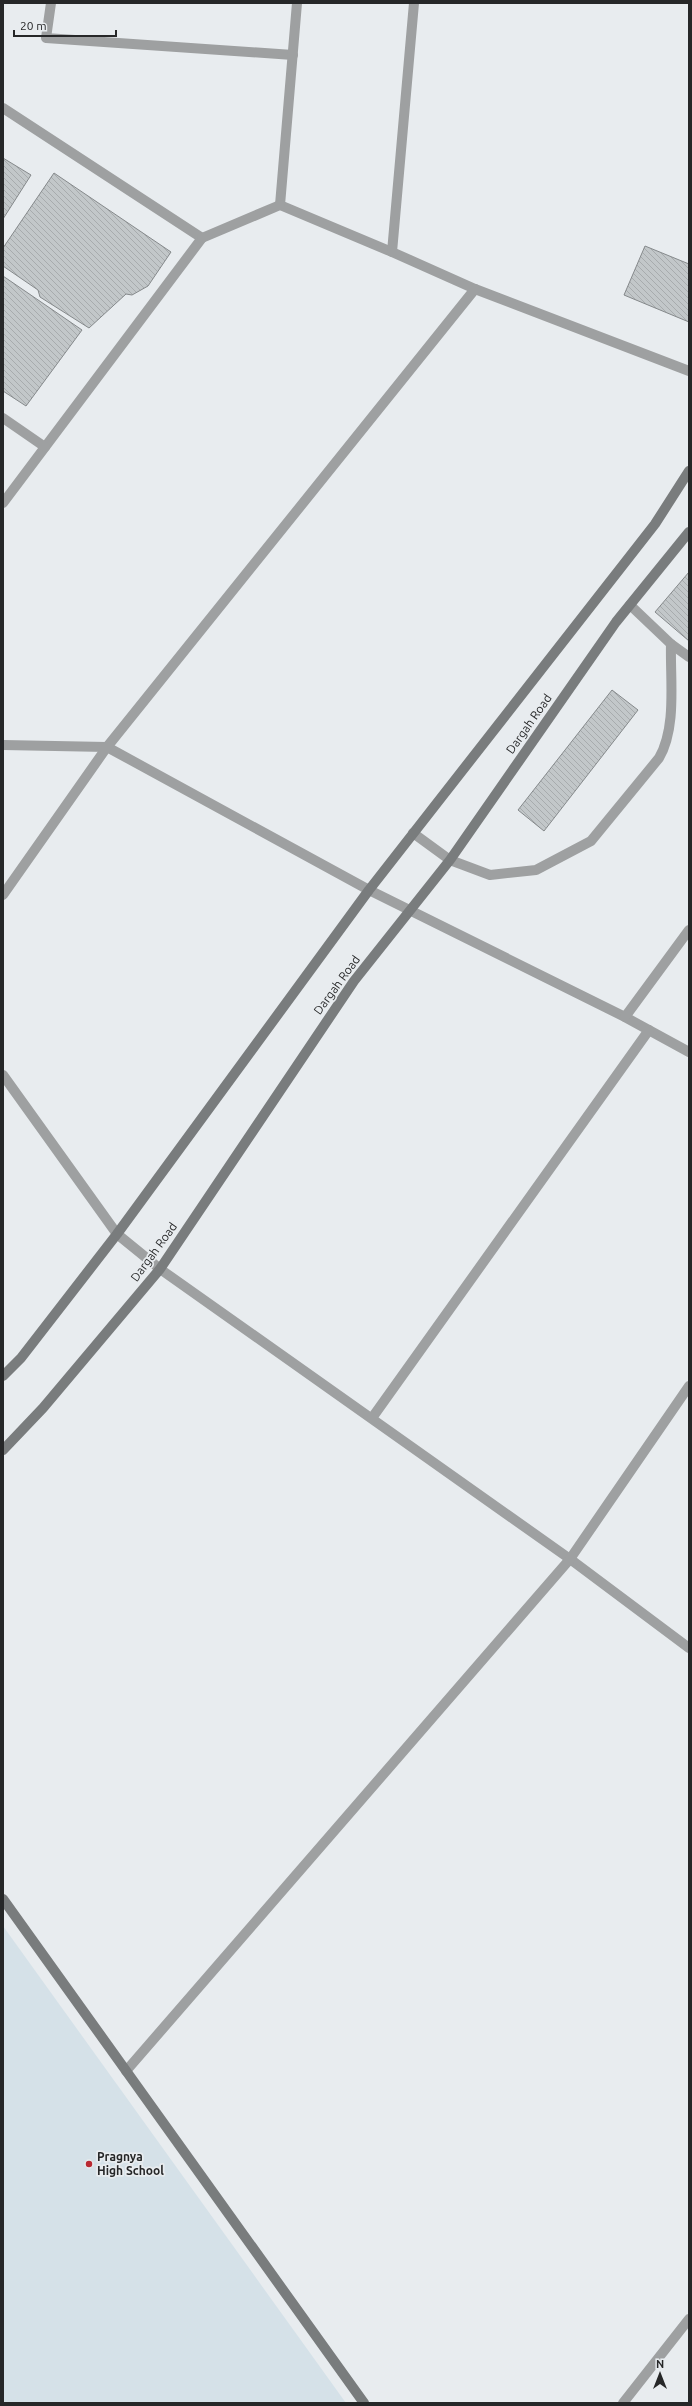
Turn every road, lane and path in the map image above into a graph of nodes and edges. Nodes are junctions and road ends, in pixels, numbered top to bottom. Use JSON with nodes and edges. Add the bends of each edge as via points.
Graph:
{"nodes":[{"id":1,"x":51,"y":3,"type":"edge"},
{"id":2,"x":297,"y":3,"type":"edge"},
{"id":3,"x":414,"y":3,"type":"edge"},
{"id":4,"x":293,"y":54,"type":"junction"},
{"id":5,"x":3,"y":108,"type":"edge"},
{"id":6,"x":280,"y":205,"type":"junction"},
{"id":7,"x":202,"y":238,"type":"junction"},
{"id":8,"x":392,"y":252,"type":"junction"},
{"id":9,"x":475,"y":289,"type":"junction"},
{"id":10,"x":689,"y":371,"type":"edge"},
{"id":11,"x":3,"y":418,"type":"edge"},
{"id":12,"x":45,"y":447,"type":"junction"},
{"id":13,"x":689,"y":471,"type":"edge"},
{"id":14,"x":3,"y":503,"type":"edge"},
{"id":15,"x":689,"y":532,"type":"edge"},
{"id":16,"x":630,"y":605,"type":"junction"},
{"id":17,"x":671,"y":644,"type":"junction"},
{"id":18,"x":689,"y":657,"type":"edge"},
{"id":19,"x":3,"y":745,"type":"edge"},
{"id":20,"x":107,"y":747,"type":"junction"},
{"id":21,"x":414,"y":833,"type":"junction"},
{"id":22,"x":450,"y":860,"type":"junction"},
{"id":23,"x":370,"y":890,"type":"junction"},
{"id":24,"x":3,"y":895,"type":"edge"},
{"id":25,"x":411,"y":911,"type":"junction"},
{"id":26,"x":689,"y":930,"type":"edge"},
{"id":27,"x":625,"y":1018,"type":"junction"},
{"id":28,"x":649,"y":1030,"type":"junction"},
{"id":29,"x":689,"y":1052,"type":"edge"},
{"id":30,"x":3,"y":1075,"type":"edge"},
{"id":31,"x":117,"y":1234,"type":"junction"},
{"id":32,"x":160,"y":1268,"type":"junction"},
{"id":33,"x":3,"y":1376,"type":"edge"},
{"id":34,"x":689,"y":1386,"type":"edge"},
{"id":35,"x":372,"y":1418,"type":"junction"},
{"id":36,"x":3,"y":1450,"type":"edge"},
{"id":37,"x":570,"y":1559,"type":"junction"},
{"id":38,"x":689,"y":1648,"type":"edge"},
{"id":39,"x":3,"y":1899,"type":"edge"},
{"id":40,"x":126,"y":2071,"type":"junction"},
{"id":41,"x":689,"y":2319,"type":"edge"},
{"id":42,"x":364,"y":2403,"type":"edge"},
{"id":43,"x":623,"y":2403,"type":"edge"}],
"edges":[{"from":1,"to":4,"type":"street","via":[[46,38]]},
{"from":2,"to":4,"type":"street"},
{"from":3,"to":8,"type":"street"},
{"from":4,"to":6,"type":"street"},
{"from":5,"to":7,"type":"street"},
{"from":6,"to":7,"type":"street"},
{"from":6,"to":8,"type":"street"},
{"from":7,"to":12,"type":"street"},
{"from":8,"to":9,"type":"street"},
{"from":9,"to":10,"type":"street"},
{"from":9,"to":20,"type":"street"},
{"from":11,"to":12,"type":"street"},
{"from":12,"to":14,"type":"street"},
{"from":13,"to":21,"type":"main road","name":"Dargah Road","via":[[655,524]]},
{"from":15,"to":16,"type":"main road","name":"Dargah Road"},
{"from":16,"to":17,"type":"street"},
{"from":16,"to":22,"type":"main road","name":"Dargah Road"},
{"from":17,"to":18,"type":"street"},
{"from":17,"to":22,"type":"street","via":[[670,728],[667,744],[659,758],[590,841],[536,870],[508,874],[490,875]]},
{"from":19,"to":20,"type":"street"},
{"from":20,"to":23,"type":"street"},
{"from":20,"to":24,"type":"street"},
{"from":21,"to":22,"type":"street"},
{"from":21,"to":23,"type":"main road","name":"Dargah Road"},
{"from":22,"to":25,"type":"main road","name":"Dargah Road"},
{"from":23,"to":25,"type":"street"},
{"from":23,"to":31,"type":"main road","name":"Dargah Road"},
{"from":25,"to":27,"type":"street"},
{"from":25,"to":32,"type":"main road","name":"Dargah Road","via":[[354,981]]},
{"from":26,"to":27,"type":"street"},
{"from":27,"to":28,"type":"street"},
{"from":28,"to":29,"type":"street"},
{"from":28,"to":35,"type":"street"},
{"from":30,"to":31,"type":"street"},
{"from":31,"to":32,"type":"street"},
{"from":31,"to":33,"type":"main road","name":"Dargah Road","via":[[21,1358]]},
{"from":32,"to":35,"type":"street"},
{"from":32,"to":36,"type":"main road","name":"Dargah Road","via":[[43,1408]]},
{"from":34,"to":37,"type":"street"},
{"from":35,"to":37,"type":"street"},
{"from":37,"to":38,"type":"street"},
{"from":37,"to":40,"type":"street"},
{"from":39,"to":40,"type":"main road"},
{"from":40,"to":42,"type":"main road"},
{"from":41,"to":43,"type":"street"}]}
